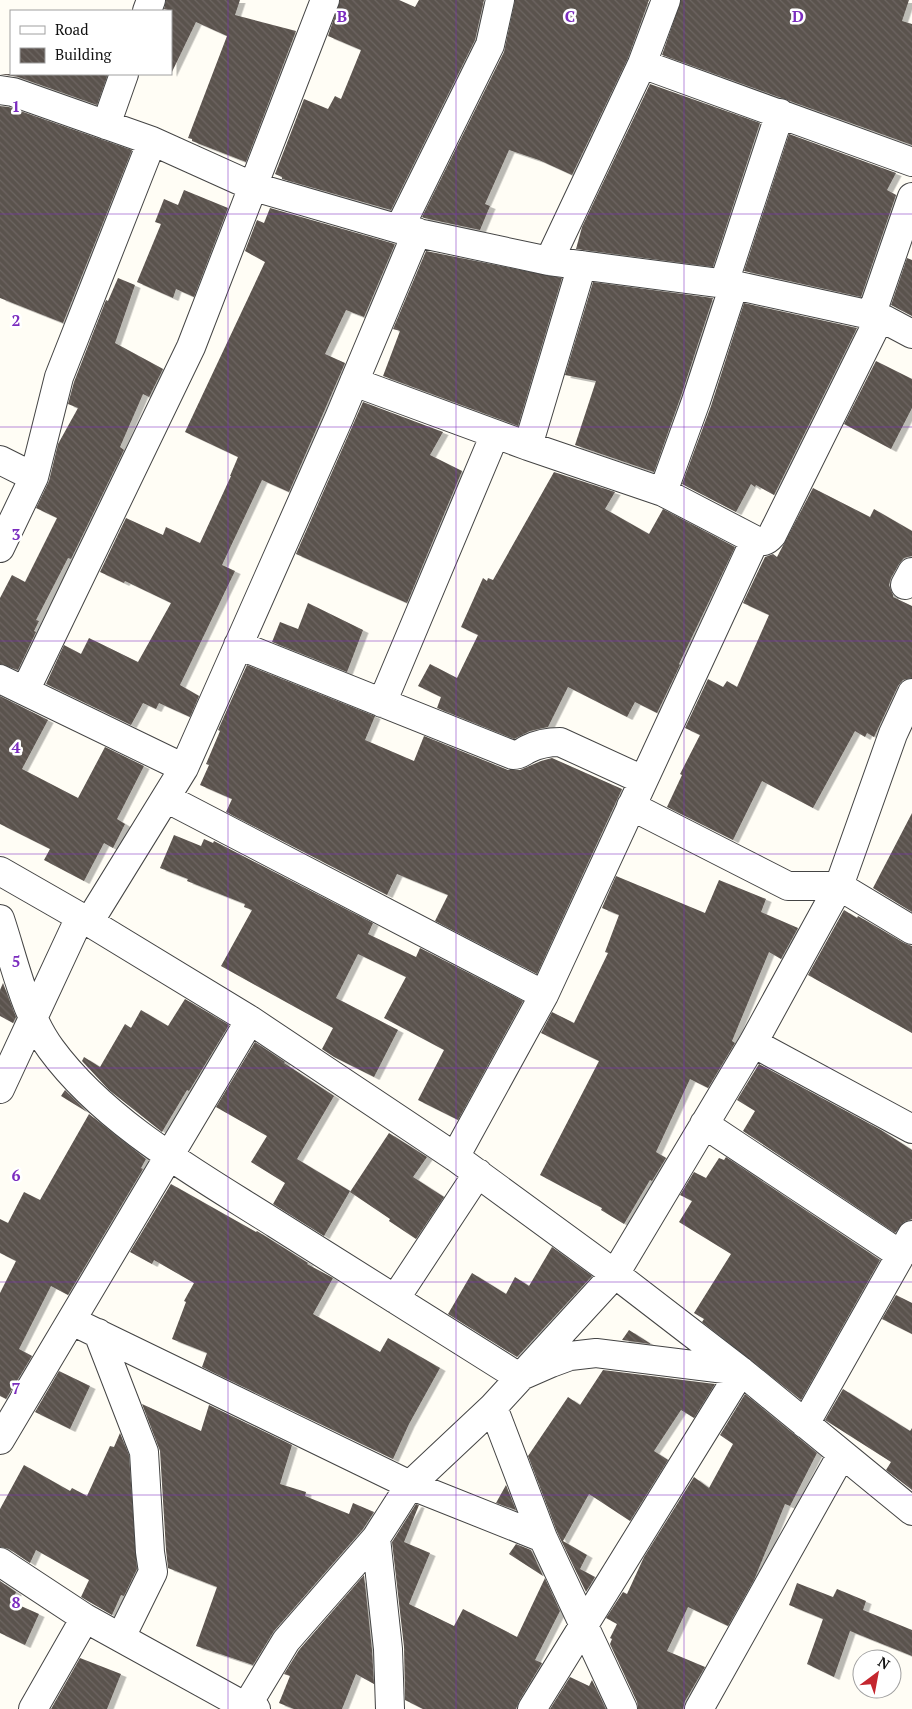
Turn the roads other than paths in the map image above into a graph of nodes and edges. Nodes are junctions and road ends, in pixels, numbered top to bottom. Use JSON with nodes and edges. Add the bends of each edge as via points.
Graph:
{"nodes":[{"id":1,"x":325,"y":0,"type":"edge"},
{"id":2,"x":500,"y":0,"type":"edge"},
{"id":3,"x":666,"y":0,"type":"edge"},
{"id":4,"x":642,"y":64,"type":"junction"},
{"id":5,"x":124,"y":75,"type":"edge"},
{"id":6,"x":0,"y":90,"type":"edge"},
{"id":7,"x":780,"y":113,"type":"junction"},
{"id":8,"x":106,"y":125,"type":"junction"},
{"id":9,"x":152,"y":141,"type":"junction"},
{"id":10,"x":912,"y":162,"type":"edge"},
{"id":11,"x":254,"y":187,"type":"junction"},
{"id":12,"x":912,"y":197,"type":"edge"},
{"id":13,"x":408,"y":231,"type":"junction"},
{"id":14,"x":549,"y":261,"type":"junction"},
{"id":15,"x":582,"y":265,"type":"junction"},
{"id":16,"x":729,"y":284,"type":"junction"},
{"id":17,"x":875,"y":316,"type":"junction"},
{"id":18,"x":912,"y":334,"type":"edge"},
{"id":19,"x":354,"y":382,"type":"junction"},
{"id":20,"x":496,"y":434,"type":"junction"},
{"id":21,"x":528,"y":446,"type":"junction"},
{"id":22,"x":0,"y":460,"type":"edge"},
{"id":23,"x":34,"y":477,"type":"junction"},
{"id":24,"x":663,"y":492,"type":"junction"},
{"id":25,"x":755,"y":540,"type":"junction"},
{"id":26,"x":0,"y":548,"type":"edge"},
{"id":27,"x":238,"y":645,"type":"junction"},
{"id":28,"x":0,"y":679,"type":"edge"},
{"id":29,"x":25,"y":691,"type":"junction"},
{"id":30,"x":912,"y":692,"type":"edge"},
{"id":31,"x":382,"y":703,"type":"junction"},
{"id":32,"x":184,"y":768,"type":"junction"},
{"id":33,"x":643,"y":780,"type":"junction"},
{"id":34,"x":166,"y":798,"type":"junction"},
{"id":35,"x":632,"y":806,"type":"junction"},
{"id":36,"x":0,"y":871,"type":"edge"},
{"id":37,"x":839,"y":886,"type":"junction"},
{"id":38,"x":0,"y":919,"type":"edge"},
{"id":39,"x":85,"y":919,"type":"junction"},
{"id":40,"x":912,"y":930,"type":"edge"},
{"id":41,"x":544,"y":995,"type":"junction"},
{"id":42,"x":32,"y":1019,"type":"junction"},
{"id":43,"x":250,"y":1020,"type":"junction"},
{"id":44,"x":752,"y":1044,"type":"junction"},
{"id":45,"x":0,"y":1088,"type":"edge"},
{"id":46,"x":704,"y":1124,"type":"junction"},
{"id":47,"x":912,"y":1130,"type":"edge"},
{"id":48,"x":169,"y":1157,"type":"junction"},
{"id":49,"x":455,"y":1157,"type":"junction"},
{"id":50,"x":478,"y":1173,"type":"junction"},
{"id":51,"x":906,"y":1245,"type":"edge"},
{"id":52,"x":615,"y":1274,"type":"junction"},
{"id":53,"x":395,"y":1299,"type":"junction"},
{"id":54,"x":72,"y":1321,"type":"junction"},
{"id":55,"x":98,"y":1333,"type":"junction"},
{"id":56,"x":741,"y":1371,"type":"junction"},
{"id":57,"x":519,"y":1377,"type":"junction"},
{"id":58,"x":492,"y":1407,"type":"junction"},
{"id":59,"x":806,"y":1424,"type":"junction"},
{"id":60,"x":0,"y":1440,"type":"edge"},
{"id":61,"x":842,"y":1454,"type":"junction"},
{"id":62,"x":410,"y":1485,"type":"junction"},
{"id":63,"x":912,"y":1511,"type":"edge"},
{"id":64,"x":376,"y":1538,"type":"junction"},
{"id":65,"x":543,"y":1538,"type":"junction"},
{"id":66,"x":0,"y":1562,"type":"edge"},
{"id":67,"x":85,"y":1618,"type":"junction"},
{"id":68,"x":585,"y":1624,"type":"junction"},
{"id":69,"x":121,"y":1638,"type":"junction"},
{"id":70,"x":251,"y":1708,"type":"edge"},
{"id":71,"x":33,"y":1709,"type":"edge"},
{"id":72,"x":390,"y":1709,"type":"edge"},
{"id":73,"x":532,"y":1709,"type":"edge"},
{"id":74,"x":622,"y":1709,"type":"edge"},
{"id":75,"x":699,"y":1709,"type":"edge"}],
"edges":[{"from":1,"to":11,"type":"street"},
{"from":2,"to":13,"type":"street","via":[[490,45]]},
{"from":3,"to":4,"type":"street"},
{"from":4,"to":7,"type":"street"},
{"from":4,"to":14,"type":"street"},
{"from":5,"to":8,"type":"street"},
{"from":6,"to":8,"type":"street"},
{"from":7,"to":10,"type":"street"},
{"from":7,"to":16,"type":"street"},
{"from":8,"to":9,"type":"street"},
{"from":9,"to":11,"type":"street"},
{"from":9,"to":23,"type":"street","via":[[59,377]]},
{"from":11,"to":13,"type":"street"},
{"from":11,"to":29,"type":"street","via":[[191,347]]},
{"from":12,"to":17,"type":"street"},
{"from":13,"to":14,"type":"street"},
{"from":13,"to":19,"type":"street"},
{"from":14,"to":15,"type":"street"},
{"from":15,"to":16,"type":"street"},
{"from":15,"to":21,"type":"street"},
{"from":16,"to":17,"type":"street"},
{"from":16,"to":24,"type":"street","via":[[696,401]]},
{"from":17,"to":18,"type":"street"},
{"from":17,"to":25,"type":"street","via":[[772,535],[764,542]]},
{"from":19,"to":20,"type":"street"},
{"from":19,"to":27,"type":"street"},
{"from":20,"to":21,"type":"street"},
{"from":20,"to":31,"type":"street"},
{"from":21,"to":24,"type":"street"},
{"from":22,"to":23,"type":"street"},
{"from":23,"to":26,"type":"street"},
{"from":24,"to":25,"type":"street"},
{"from":25,"to":33,"type":"street"},
{"from":27,"to":31,"type":"street"},
{"from":27,"to":32,"type":"street"},
{"from":28,"to":29,"type":"street"},
{"from":29,"to":32,"type":"street"},
{"from":30,"to":37,"type":"street","via":[[893,734]]},
{"from":31,"to":33,"type":"street","via":[[513,755],[549,742],[560,742]]},
{"from":32,"to":34,"type":"street"},
{"from":33,"to":35,"type":"street"},
{"from":34,"to":39,"type":"street"},
{"from":34,"to":41,"type":"street"},
{"from":35,"to":37,"type":"street","via":[[788,886]]},
{"from":35,"to":41,"type":"street"},
{"from":36,"to":39,"type":"street"},
{"from":37,"to":40,"type":"street"},
{"from":37,"to":44,"type":"street"},
{"from":38,"to":42,"type":"street"},
{"from":39,"to":42,"type":"street"},
{"from":39,"to":43,"type":"street"},
{"from":41,"to":49,"type":"street"},
{"from":42,"to":45,"type":"street"},
{"from":42,"to":48,"type":"street","via":[[50,1048],[73,1075],[110,1110]]},
{"from":43,"to":48,"type":"street"},
{"from":43,"to":49,"type":"street"},
{"from":44,"to":46,"type":"street"},
{"from":44,"to":47,"type":"street"},
{"from":46,"to":51,"type":"street"},
{"from":46,"to":52,"type":"street"},
{"from":48,"to":53,"type":"street"},
{"from":48,"to":54,"type":"street"},
{"from":49,"to":50,"type":"street"},
{"from":50,"to":52,"type":"street"},
{"from":50,"to":53,"type":"street"},
{"from":51,"to":59,"type":"street"},
{"from":52,"to":56,"type":"street"},
{"from":52,"to":57,"type":"street"},
{"from":53,"to":57,"type":"street"},
{"from":54,"to":55,"type":"street"},
{"from":54,"to":60,"type":"street"},
{"from":55,"to":62,"type":"street"},
{"from":55,"to":69,"type":"street","via":[[144,1452],[153,1572]]},
{"from":56,"to":57,"type":"street","via":[[596,1354],[570,1356]]},
{"from":56,"to":59,"type":"street"},
{"from":56,"to":68,"type":"street"},
{"from":57,"to":58,"type":"street"},
{"from":58,"to":62,"type":"street"},
{"from":58,"to":65,"type":"street"},
{"from":59,"to":61,"type":"street"},
{"from":61,"to":63,"type":"street"},
{"from":61,"to":75,"type":"street"},
{"from":62,"to":64,"type":"street"},
{"from":62,"to":65,"type":"street"},
{"from":64,"to":70,"type":"street","via":[[286,1641]]},
{"from":64,"to":72,"type":"street","via":[[388,1649]]},
{"from":65,"to":68,"type":"street"},
{"from":66,"to":67,"type":"street"},
{"from":67,"to":69,"type":"street"},
{"from":67,"to":71,"type":"street"},
{"from":68,"to":73,"type":"street"},
{"from":68,"to":74,"type":"street"},
{"from":69,"to":70,"type":"street"}]}
